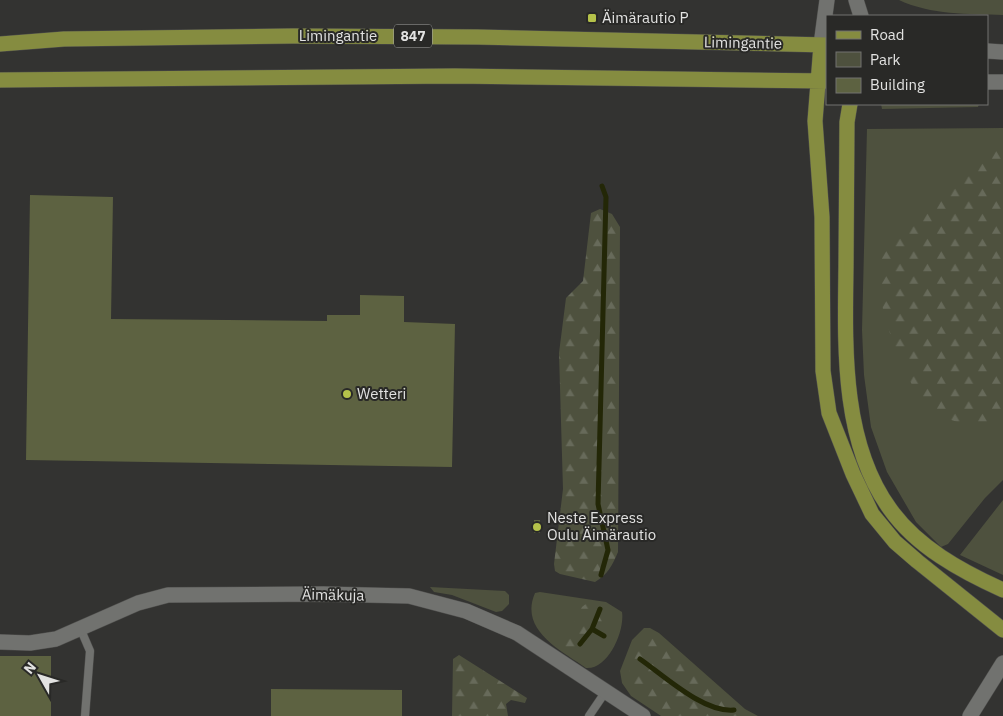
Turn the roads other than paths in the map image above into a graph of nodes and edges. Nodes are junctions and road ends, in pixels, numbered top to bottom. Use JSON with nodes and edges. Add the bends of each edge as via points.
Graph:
{"nodes":[{"id":1,"x":827,"y":0,"type":"edge"},
{"id":2,"x":856,"y":0,"type":"edge"},
{"id":3,"x":861,"y":15,"type":"edge"},
{"id":4,"x":0,"y":44,"type":"edge"},
{"id":5,"x":824,"y":45,"type":"edge"},
{"id":6,"x":988,"y":51,"type":"edge"},
{"id":7,"x":1003,"y":52,"type":"edge"},
{"id":8,"x":0,"y":80,"type":"edge"},
{"id":9,"x":823,"y":81,"type":"edge"},
{"id":10,"x":988,"y":82,"type":"edge"},
{"id":11,"x":1003,"y":82,"type":"edge"},
{"id":12,"x":850,"y":105,"type":"edge"},
{"id":13,"x":1003,"y":590,"type":"edge"},
{"id":14,"x":81,"y":630,"type":"junction"},
{"id":15,"x":1003,"y":630,"type":"edge"},
{"id":16,"x":0,"y":642,"type":"edge"},
{"id":17,"x":1003,"y":664,"type":"edge"},
{"id":18,"x":606,"y":691,"type":"junction"},
{"id":19,"x":85,"y":716,"type":"edge"},
{"id":20,"x":589,"y":716,"type":"edge"},
{"id":21,"x":643,"y":716,"type":"edge"},
{"id":22,"x":970,"y":716,"type":"edge"}],
"edges":[{"from":1,"to":5,"type":"street"},
{"from":2,"to":3,"type":"street"},
{"from":4,"to":5,"type":"main road","name":"Limingantie","number":"847","via":[[64,39],[302,36]]},
{"from":5,"to":9,"type":"main road"},
{"from":6,"to":7,"type":"street"},
{"from":8,"to":9,"type":"main road","via":[[455,76]]},
{"from":9,"to":15,"type":"main road","via":[[816,121],[822,217],[823,371],[829,413],[872,514],[917,561]]},
{"from":10,"to":11,"type":"street"},
{"from":12,"to":13,"type":"main road","via":[[847,122],[846,356],[851,408],[859,440],[873,481],[889,509],[909,532],[930,549]]},
{"from":14,"to":16,"type":"street","name":"Äimäkuja","via":[[56,639]]},
{"from":14,"to":18,"type":"street","name":"Äimäkuja","via":[[138,603],[168,596],[409,596],[491,621]]},
{"from":14,"to":19,"type":"lane","via":[[90,651]]},
{"from":17,"to":22,"type":"street"},
{"from":18,"to":20,"type":"lane"},
{"from":18,"to":21,"type":"street","name":"Äimäkuja"}]}
